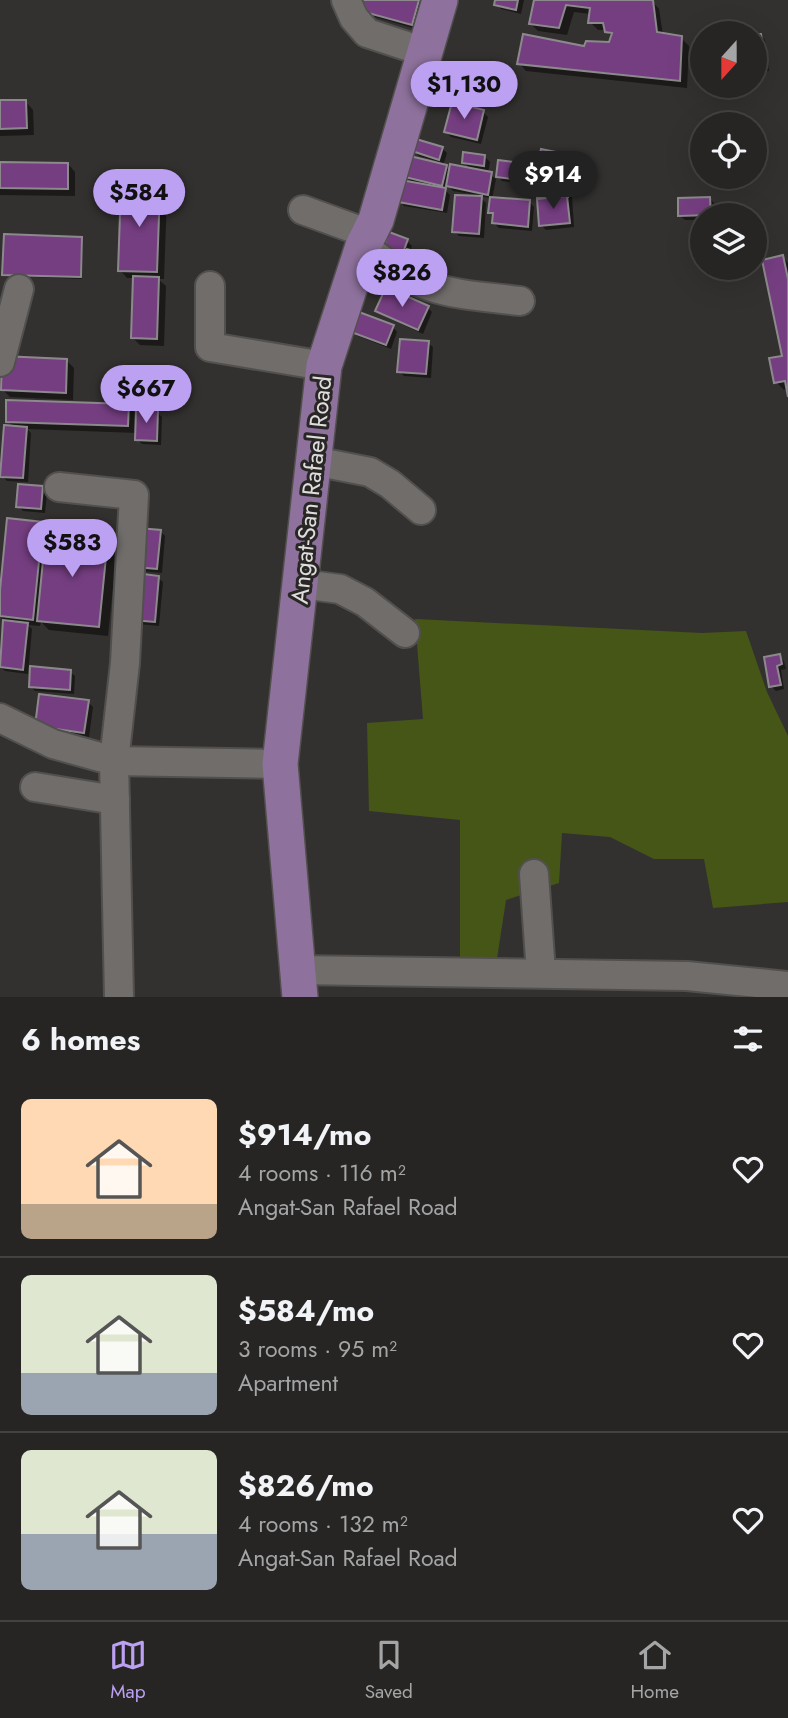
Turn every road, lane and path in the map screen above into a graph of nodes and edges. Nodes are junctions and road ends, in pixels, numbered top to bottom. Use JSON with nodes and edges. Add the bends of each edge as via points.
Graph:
{"nodes":[{"id":1,"x":346,"y":0,"type":"edge"},
{"id":2,"x":440,"y":0,"type":"edge"},
{"id":3,"x":425,"y":52,"type":"junction"},
{"id":4,"x":303,"y":209,"type":"dead end"},
{"id":5,"x":366,"y":240,"type":"junction"},
{"id":6,"x":209,"y":286,"type":"dead end"},
{"id":7,"x":19,"y":289,"type":"dead end"},
{"id":8,"x":520,"y":301,"type":"dead end"},
{"id":9,"x":0,"y":362,"type":"edge"},
{"id":10,"x":324,"y":366,"type":"junction"},
{"id":11,"x":314,"y":461,"type":"junction"},
{"id":12,"x":60,"y":487,"type":"dead end"},
{"id":13,"x":421,"y":510,"type":"dead end"},
{"id":14,"x":301,"y":584,"type":"junction"},
{"id":15,"x":405,"y":633,"type":"dead end"},
{"id":16,"x":0,"y":718,"type":"edge"},
{"id":17,"x":114,"y":761,"type":"junction"},
{"id":18,"x":280,"y":764,"type":"junction"},
{"id":19,"x":35,"y":787,"type":"dead end"},
{"id":20,"x":115,"y":800,"type":"junction"},
{"id":21,"x":534,"y":874,"type":"dead end"},
{"id":22,"x":541,"y":973,"type":"junction"},
{"id":23,"x":299,"y":984,"type":"edge"},
{"id":24,"x":788,"y":986,"type":"edge"},
{"id":25,"x":119,"y":997,"type":"edge"}],
"edges":[{"from":1,"to":3,"type":"street","via":[[367,33]]},
{"from":2,"to":3,"type":"main road","name":"Angat-San Rafael Road"},
{"from":3,"to":5,"type":"main road","name":"Angat-San Rafael Road","via":[[376,220]]},
{"from":4,"to":5,"type":"street"},
{"from":5,"to":8,"type":"street","via":[[409,277],[428,286]]},
{"from":5,"to":10,"type":"main road","name":"Angat-San Rafael Road"},
{"from":6,"to":10,"type":"street","via":[[210,347]]},
{"from":7,"to":9,"type":"street"},
{"from":10,"to":11,"type":"main road","name":"Angat-San Rafael Road"},
{"from":11,"to":13,"type":"street","via":[[370,472]]},
{"from":11,"to":14,"type":"main road","name":"Angat-San Rafael Road"},
{"from":12,"to":17,"type":"street","via":[[134,495],[125,663]]},
{"from":14,"to":15,"type":"street","via":[[340,589]]},
{"from":14,"to":18,"type":"main road","name":"Angat-San Rafael Road"},
{"from":16,"to":17,"type":"street","via":[[53,744]]},
{"from":17,"to":18,"type":"street"},
{"from":17,"to":20,"type":"street"},
{"from":18,"to":23,"type":"main road","name":"Angat-San Rafael Road"},
{"from":19,"to":20,"type":"street"},
{"from":20,"to":25,"type":"street"},
{"from":21,"to":22,"type":"street"},
{"from":22,"to":23,"type":"street"},
{"from":22,"to":24,"type":"street","via":[[687,976]]}]}
